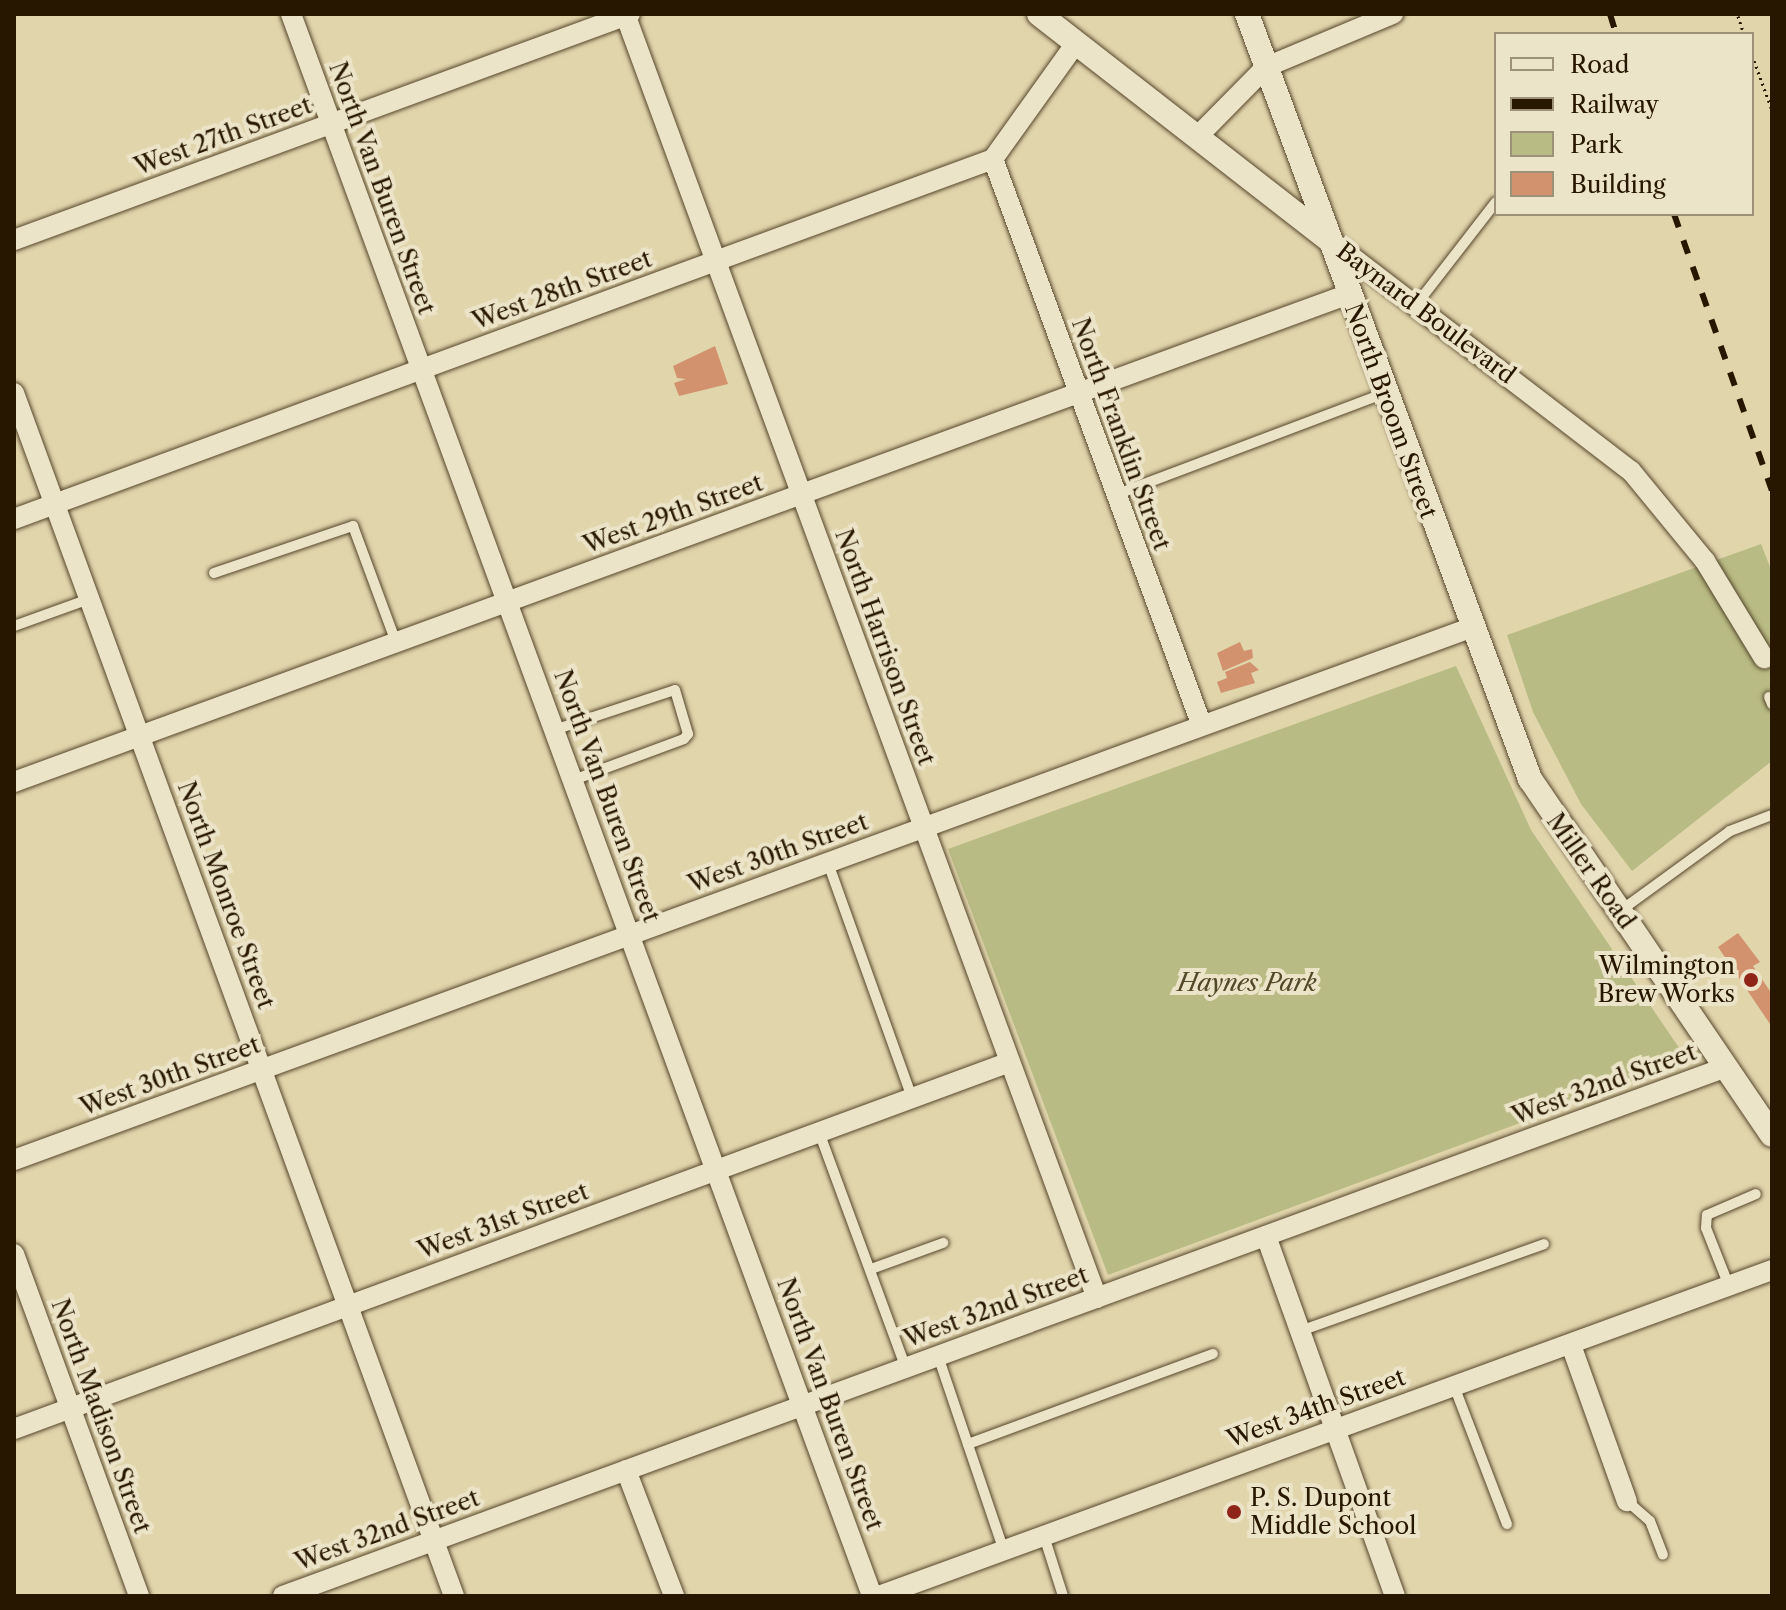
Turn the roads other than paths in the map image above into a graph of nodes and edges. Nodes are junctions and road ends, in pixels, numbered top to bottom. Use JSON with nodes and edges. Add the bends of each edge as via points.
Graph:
{"nodes":[{"id":1,"x":291,"y":14,"type":"edge"},
{"id":2,"x":627,"y":14,"type":"edge"},
{"id":3,"x":1039,"y":14,"type":"edge"},
{"id":4,"x":1247,"y":14,"type":"edge"},
{"id":5,"x":1393,"y":14,"type":"edge"},
{"id":6,"x":1076,"y":43,"type":"junction"},
{"id":7,"x":1266,"y":67,"type":"junction"},
{"id":8,"x":331,"y":124,"type":"junction"},
{"id":9,"x":1197,"y":137,"type":"junction"},
{"id":10,"x":993,"y":159,"type":"junction"},
{"id":11,"x":1494,"y":205,"type":"edge"},
{"id":12,"x":14,"y":240,"type":"edge"},
{"id":13,"x":1331,"y":241,"type":"junction"},
{"id":14,"x":714,"y":262,"type":"junction"},
{"id":15,"x":1349,"y":294,"type":"junction"},
{"id":16,"x":1416,"y":305,"type":"junction"},
{"id":17,"x":420,"y":370,"type":"junction"},
{"id":18,"x":14,"y":393,"type":"edge"},
{"id":19,"x":1078,"y":393,"type":"junction"},
{"id":20,"x":1385,"y":393,"type":"junction"},
{"id":21,"x":802,"y":494,"type":"junction"},
{"id":22,"x":1115,"y":495,"type":"junction"},
{"id":23,"x":54,"y":505,"type":"junction"},
{"id":24,"x":14,"y":519,"type":"edge"},
{"id":25,"x":214,"y":573,"type":"dead end"},
{"id":26,"x":89,"y":599,"type":"junction"},
{"id":27,"x":507,"y":602,"type":"junction"},
{"id":28,"x":14,"y":626,"type":"edge"},
{"id":29,"x":1470,"y":628,"type":"junction"},
{"id":30,"x":396,"y":642,"type":"junction"},
{"id":31,"x":1764,"y":658,"type":"dead end"},
{"id":32,"x":1202,"y":726,"type":"junction"},
{"id":33,"x":554,"y":730,"type":"junction"},
{"id":34,"x":140,"y":736,"type":"junction"},
{"id":35,"x":573,"y":780,"type":"junction"},
{"id":36,"x":14,"y":782,"type":"edge"},
{"id":37,"x":1772,"y":815,"type":"edge"},
{"id":38,"x":924,"y":828,"type":"junction"},
{"id":39,"x":828,"y":863,"type":"junction"},
{"id":40,"x":1619,"y":912,"type":"junction"},
{"id":41,"x":630,"y":935,"type":"junction"},
{"id":42,"x":1010,"y":1062,"type":"junction"},
{"id":43,"x":1726,"y":1067,"type":"junction"},
{"id":44,"x":262,"y":1070,"type":"junction"},
{"id":45,"x":912,"y":1098,"type":"junction"},
{"id":46,"x":819,"y":1132,"type":"junction"},
{"id":47,"x":1772,"y":1135,"type":"edge"},
{"id":48,"x":14,"y":1160,"type":"edge"},
{"id":49,"x":717,"y":1170,"type":"junction"},
{"id":50,"x":1756,"y":1194,"type":"dead end"},
{"id":51,"x":1266,"y":1236,"type":"junction"},
{"id":52,"x":943,"y":1243,"type":"dead end"},
{"id":53,"x":1544,"y":1244,"type":"dead end"},
{"id":54,"x":14,"y":1254,"type":"edge"},
{"id":55,"x":871,"y":1269,"type":"junction"},
{"id":56,"x":1772,"y":1270,"type":"edge"},
{"id":57,"x":1729,"y":1286,"type":"junction"},
{"id":58,"x":1097,"y":1298,"type":"junction"},
{"id":59,"x":348,"y":1306,"type":"junction"},
{"id":60,"x":1298,"y":1331,"type":"junction"},
{"id":61,"x":1571,"y":1345,"type":"junction"},
{"id":62,"x":1213,"y":1354,"type":"dead end"},
{"id":63,"x":938,"y":1356,"type":"junction"},
{"id":64,"x":906,"y":1368,"type":"junction"},
{"id":65,"x":1454,"y":1386,"type":"junction"},
{"id":66,"x":803,"y":1405,"type":"junction"},
{"id":67,"x":71,"y":1409,"type":"junction"},
{"id":68,"x":14,"y":1429,"type":"edge"},
{"id":69,"x":1332,"y":1429,"type":"junction"},
{"id":70,"x":968,"y":1444,"type":"junction"},
{"id":71,"x":626,"y":1470,"type":"junction"},
{"id":72,"x":1627,"y":1501,"type":"joint"},
{"id":73,"x":1507,"y":1524,"type":"dead end"},
{"id":74,"x":1044,"y":1536,"type":"junction"},
{"id":75,"x":433,"y":1541,"type":"junction"},
{"id":76,"x":1004,"y":1551,"type":"junction"},
{"id":77,"x":1663,"y":1555,"type":"dead end"},
{"id":78,"x":139,"y":1596,"type":"edge"},
{"id":79,"x":283,"y":1596,"type":"edge"},
{"id":80,"x":454,"y":1596,"type":"edge"},
{"id":81,"x":674,"y":1596,"type":"edge"},
{"id":82,"x":872,"y":1596,"type":"edge"},
{"id":83,"x":879,"y":1596,"type":"edge"},
{"id":84,"x":1063,"y":1596,"type":"edge"},
{"id":85,"x":1395,"y":1596,"type":"edge"}],
"edges":[{"from":1,"to":8,"type":"street","name":"North Van Buren Street"},
{"from":2,"to":8,"type":"street","name":"West 27th Street"},
{"from":2,"to":14,"type":"street","name":"North Harrison Street"},
{"from":3,"to":6,"type":"street","name":"Baynard Boulevard"},
{"from":4,"to":7,"type":"street","name":"North Broom Street"},
{"from":5,"to":7,"type":"street"},
{"from":6,"to":9,"type":"street","name":"Baynard Boulevard"},
{"from":6,"to":10,"type":"street"},
{"from":7,"to":9,"type":"street"},
{"from":7,"to":13,"type":"street","name":"North Broom Street"},
{"from":8,"to":12,"type":"street","name":"West 27th Street"},
{"from":8,"to":17,"type":"street","name":"North Van Buren Street"},
{"from":9,"to":13,"type":"street","name":"Baynard Boulevard"},
{"from":10,"to":14,"type":"street","name":"West 28th Street"},
{"from":10,"to":19,"type":"street","name":"North Franklin Street"},
{"from":11,"to":16,"type":"lane"},
{"from":13,"to":15,"type":"street","name":"North Broom Street"},
{"from":13,"to":16,"type":"street","name":"Baynard Boulevard"},
{"from":14,"to":17,"type":"street","name":"West 28th Street"},
{"from":14,"to":21,"type":"street","name":"North Harrison Street"},
{"from":15,"to":19,"type":"street","name":"West 29th Street"},
{"from":15,"to":20,"type":"street","name":"North Broom Street"},
{"from":16,"to":31,"type":"street","name":"Baynard Boulevard","via":[[1631,471],[1705,561]]},
{"from":17,"to":23,"type":"street","name":"West 28th Street"},
{"from":17,"to":27,"type":"street","name":"North Van Buren Street"},
{"from":18,"to":23,"type":"street","name":"North Monroe Street"},
{"from":19,"to":21,"type":"street","name":"West 29th Street"},
{"from":19,"to":22,"type":"street","name":"North Franklin Street"},
{"from":20,"to":22,"type":"lane"},
{"from":20,"to":29,"type":"street","name":"North Broom Street"},
{"from":21,"to":27,"type":"street","name":"West 29th Street"},
{"from":21,"to":38,"type":"street","name":"North Harrison Street"},
{"from":22,"to":32,"type":"street","name":"North Franklin Street"},
{"from":23,"to":24,"type":"street","name":"West 28th Street"},
{"from":23,"to":26,"type":"street","name":"North Monroe Street"},
{"from":25,"to":30,"type":"lane","via":[[353,526]]},
{"from":26,"to":28,"type":"lane"},
{"from":26,"to":34,"type":"street","name":"North Monroe Street"},
{"from":27,"to":30,"type":"street","name":"West 29th Street"},
{"from":27,"to":33,"type":"street","name":"North Van Buren Street"},
{"from":29,"to":32,"type":"street","name":"West 30th Street"},
{"from":29,"to":40,"type":"street","name":"Miller Road","via":[[1530,779]]},
{"from":30,"to":34,"type":"street","name":"West 29th Street"},
{"from":32,"to":38,"type":"street","name":"West 30th Street"},
{"from":33,"to":35,"type":"street","name":"North Van Buren Street"},
{"from":33,"to":35,"type":"lane","via":[[675,690],[688,734],[684,739]]},
{"from":34,"to":36,"type":"street","name":"West 29th Street"},
{"from":34,"to":44,"type":"street","name":"North Monroe Street"},
{"from":35,"to":41,"type":"street","name":"North Van Buren Street"},
{"from":37,"to":40,"type":"lane","via":[[1730,831]]},
{"from":38,"to":39,"type":"street","name":"West 30th Street"},
{"from":38,"to":42,"type":"street","name":"North Harrison Street"},
{"from":39,"to":41,"type":"street","name":"West 30th Street"},
{"from":39,"to":45,"type":"lane"},
{"from":40,"to":43,"type":"street","name":"Miller Road"},
{"from":41,"to":44,"type":"street","name":"West 30th Street"},
{"from":41,"to":49,"type":"street","name":"North Van Buren Street"},
{"from":42,"to":45,"type":"street","name":"West 31st Street"},
{"from":42,"to":58,"type":"street","name":"North Harrison Street"},
{"from":43,"to":47,"type":"street","name":"Miller Road"},
{"from":43,"to":51,"type":"street","name":"West 32nd Street"},
{"from":44,"to":48,"type":"street","name":"West 30th Street"},
{"from":44,"to":59,"type":"street","name":"North Monroe Street"},
{"from":45,"to":46,"type":"street","name":"West 31st Street"},
{"from":46,"to":49,"type":"street","name":"West 31st Street"},
{"from":46,"to":55,"type":"lane"},
{"from":49,"to":59,"type":"street","name":"West 31st Street"},
{"from":49,"to":66,"type":"street","name":"North Van Buren Street"},
{"from":50,"to":57,"type":"lane","via":[[1707,1215],[1706,1228]]},
{"from":51,"to":58,"type":"street","name":"West 32nd Street"},
{"from":51,"to":60,"type":"street"},
{"from":52,"to":55,"type":"lane"},
{"from":53,"to":60,"type":"lane"},
{"from":54,"to":67,"type":"street","name":"North Madison Street"},
{"from":55,"to":64,"type":"lane"},
{"from":56,"to":57,"type":"street","name":"West 34th Street"},
{"from":57,"to":61,"type":"street","name":"West 34th Street"},
{"from":58,"to":63,"type":"street","name":"West 32nd Street"},
{"from":59,"to":67,"type":"street","name":"West 31st Street"},
{"from":59,"to":75,"type":"street","name":"North Monroe Street"},
{"from":60,"to":69,"type":"street"},
{"from":61,"to":65,"type":"street","name":"West 34th Street"},
{"from":61,"to":72,"type":"street"},
{"from":62,"to":70,"type":"lane"},
{"from":63,"to":64,"type":"street","name":"West 32nd Street"},
{"from":63,"to":70,"type":"lane"},
{"from":64,"to":66,"type":"street","name":"West 32nd Street"},
{"from":65,"to":69,"type":"street","name":"West 34th Street"},
{"from":65,"to":73,"type":"lane"},
{"from":66,"to":71,"type":"street","name":"West 32nd Street"},
{"from":66,"to":82,"type":"street","name":"North Van Buren Street"},
{"from":67,"to":68,"type":"street","name":"West 31st Street"},
{"from":67,"to":78,"type":"street","name":"North Madison Street"},
{"from":69,"to":74,"type":"street","name":"West 34th Street"},
{"from":69,"to":85,"type":"street"},
{"from":70,"to":76,"type":"lane"},
{"from":71,"to":75,"type":"street","name":"West 32nd Street"},
{"from":71,"to":81,"type":"street"},
{"from":72,"to":77,"type":"lane","via":[[1650,1521]]},
{"from":74,"to":76,"type":"street","name":"West 34th Street"},
{"from":74,"to":84,"type":"lane"},
{"from":75,"to":79,"type":"street","name":"West 32nd Street"},
{"from":75,"to":80,"type":"street","name":"North Monroe Street"},
{"from":76,"to":83,"type":"street","name":"West 34th Street"}]}
